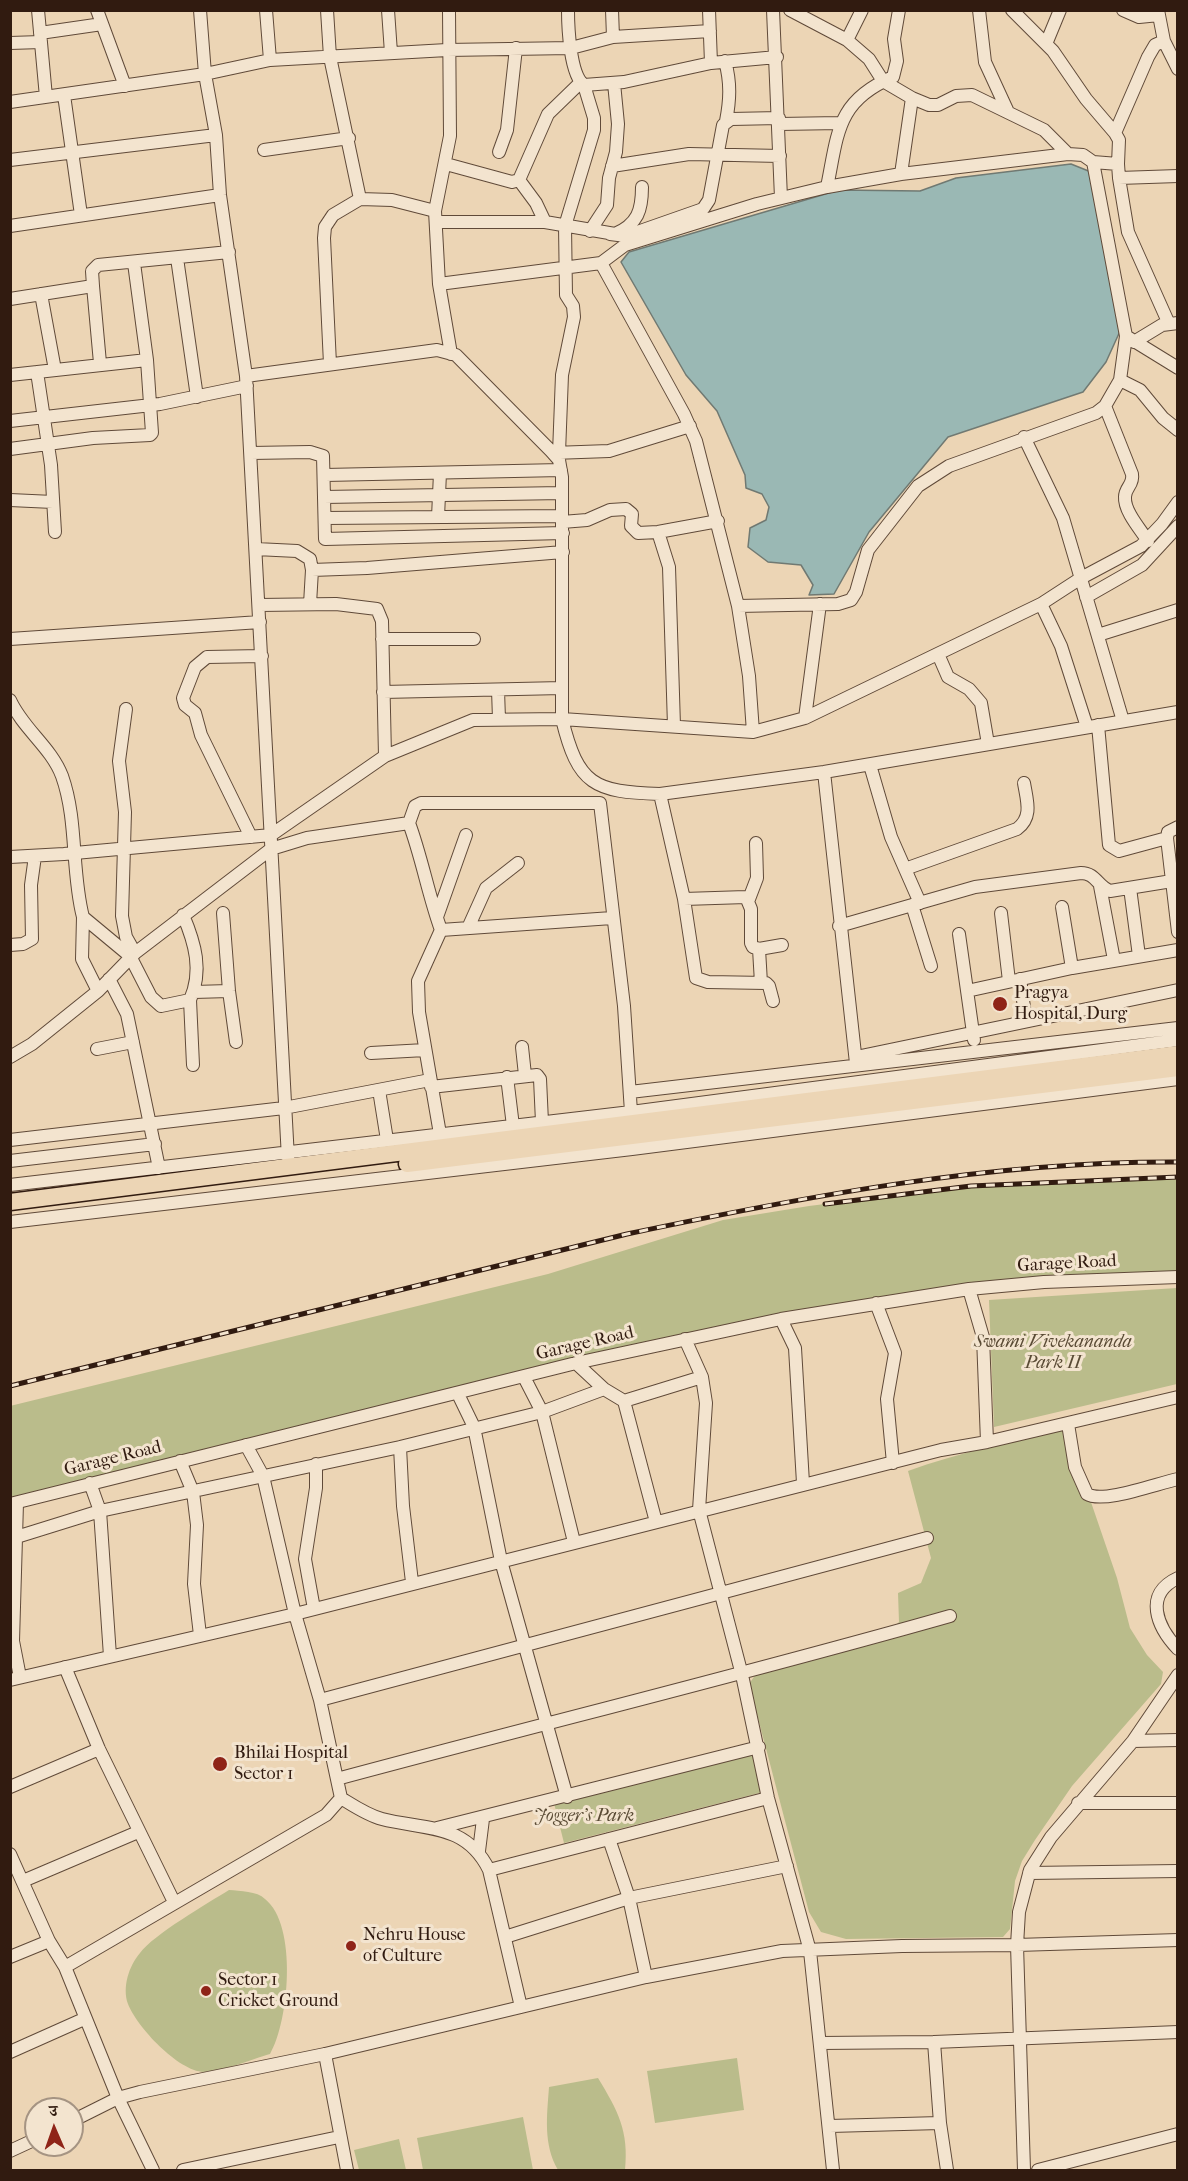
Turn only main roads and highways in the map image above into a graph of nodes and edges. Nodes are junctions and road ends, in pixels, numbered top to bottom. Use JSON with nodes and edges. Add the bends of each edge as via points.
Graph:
{"nodes":[{"id":1,"x":1178,"y":1054,"type":"edge"},
{"id":2,"x":1178,"y":1068,"type":"edge"},
{"id":3,"x":10,"y":1202,"type":"edge"},
{"id":4,"x":10,"y":1214,"type":"edge"}],
"edges":[{"from":1,"to":3,"type":"highway","via":[[289,1160]]},
{"from":2,"to":4,"type":"highway"}]}
